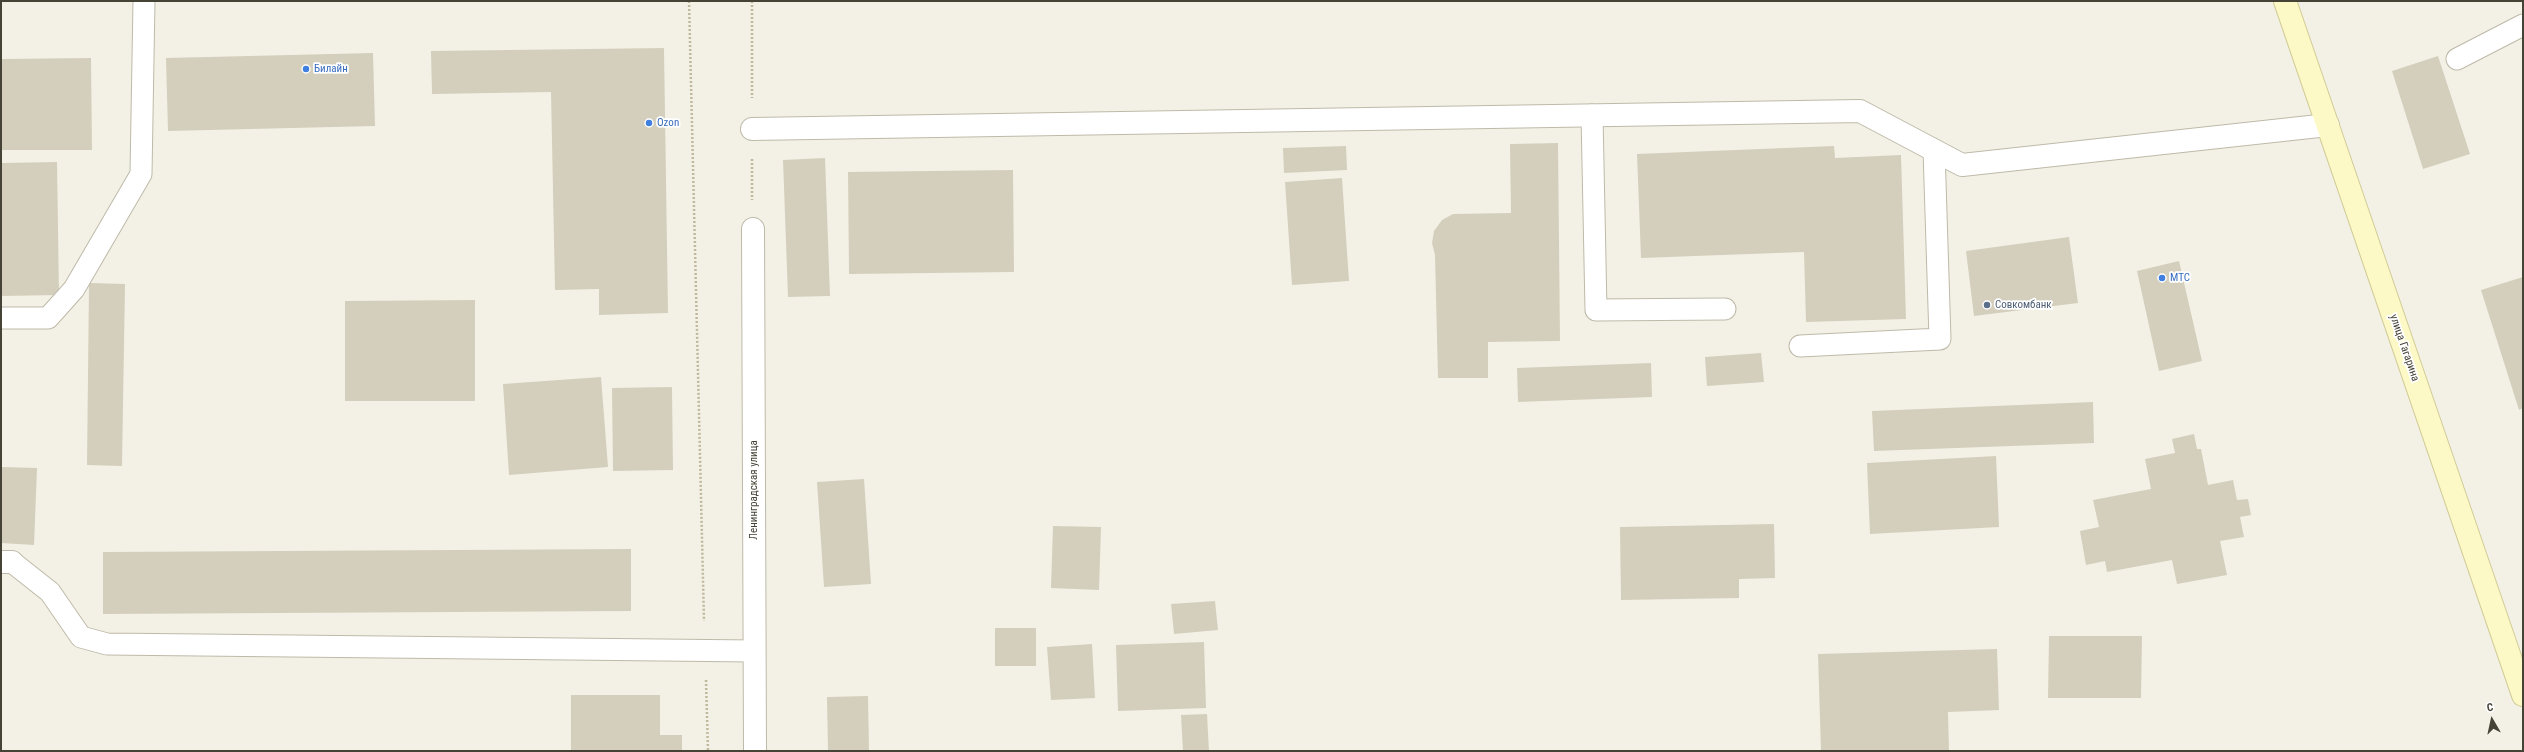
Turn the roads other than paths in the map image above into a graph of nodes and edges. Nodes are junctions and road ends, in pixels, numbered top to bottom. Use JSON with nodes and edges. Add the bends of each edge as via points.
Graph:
{"nodes":[{"id":1,"x":144,"y":1,"type":"edge"},
{"id":2,"x":2285,"y":1,"type":"edge"},
{"id":3,"x":2523,"y":25,"type":"edge"},
{"id":4,"x":2457,"y":59,"type":"dead end"},
{"id":5,"x":1592,"y":115,"type":"junction"},
{"id":6,"x":2328,"y":126,"type":"junction"},
{"id":7,"x":752,"y":129,"type":"dead end"},
{"id":8,"x":1934,"y":150,"type":"junction"},
{"id":9,"x":753,"y":229,"type":"dead end"},
{"id":10,"x":1725,"y":309,"type":"dead end"},
{"id":11,"x":1,"y":318,"type":"edge"},
{"id":12,"x":1800,"y":346,"type":"dead end"},
{"id":13,"x":6,"y":562,"type":"edge"},
{"id":14,"x":754,"y":651,"type":"junction"},
{"id":15,"x":2523,"y":695,"type":"edge"},
{"id":16,"x":755,"y":751,"type":"edge"}],
"edges":[{"from":1,"to":11,"type":"lane","via":[[141,174],[74,289],[48,318]]},
{"from":2,"to":6,"type":"street","name":"улица Гагарина"},
{"from":3,"to":4,"type":"lane"},
{"from":5,"to":7,"type":"street"},
{"from":5,"to":8,"type":"street","via":[[1860,111]]},
{"from":5,"to":10,"type":"lane","via":[[1596,310]]},
{"from":6,"to":8,"type":"street","via":[[1962,165]]},
{"from":6,"to":15,"type":"street","name":"улица Гагарина"},
{"from":8,"to":12,"type":"lane","via":[[1940,339]]},
{"from":9,"to":14,"type":"street","name":"Ленинградская улица"},
{"from":13,"to":14,"type":"lane","via":[[50,592],[80,638],[107,644]]},
{"from":14,"to":16,"type":"street","name":"Ленинградская улица"}]}
